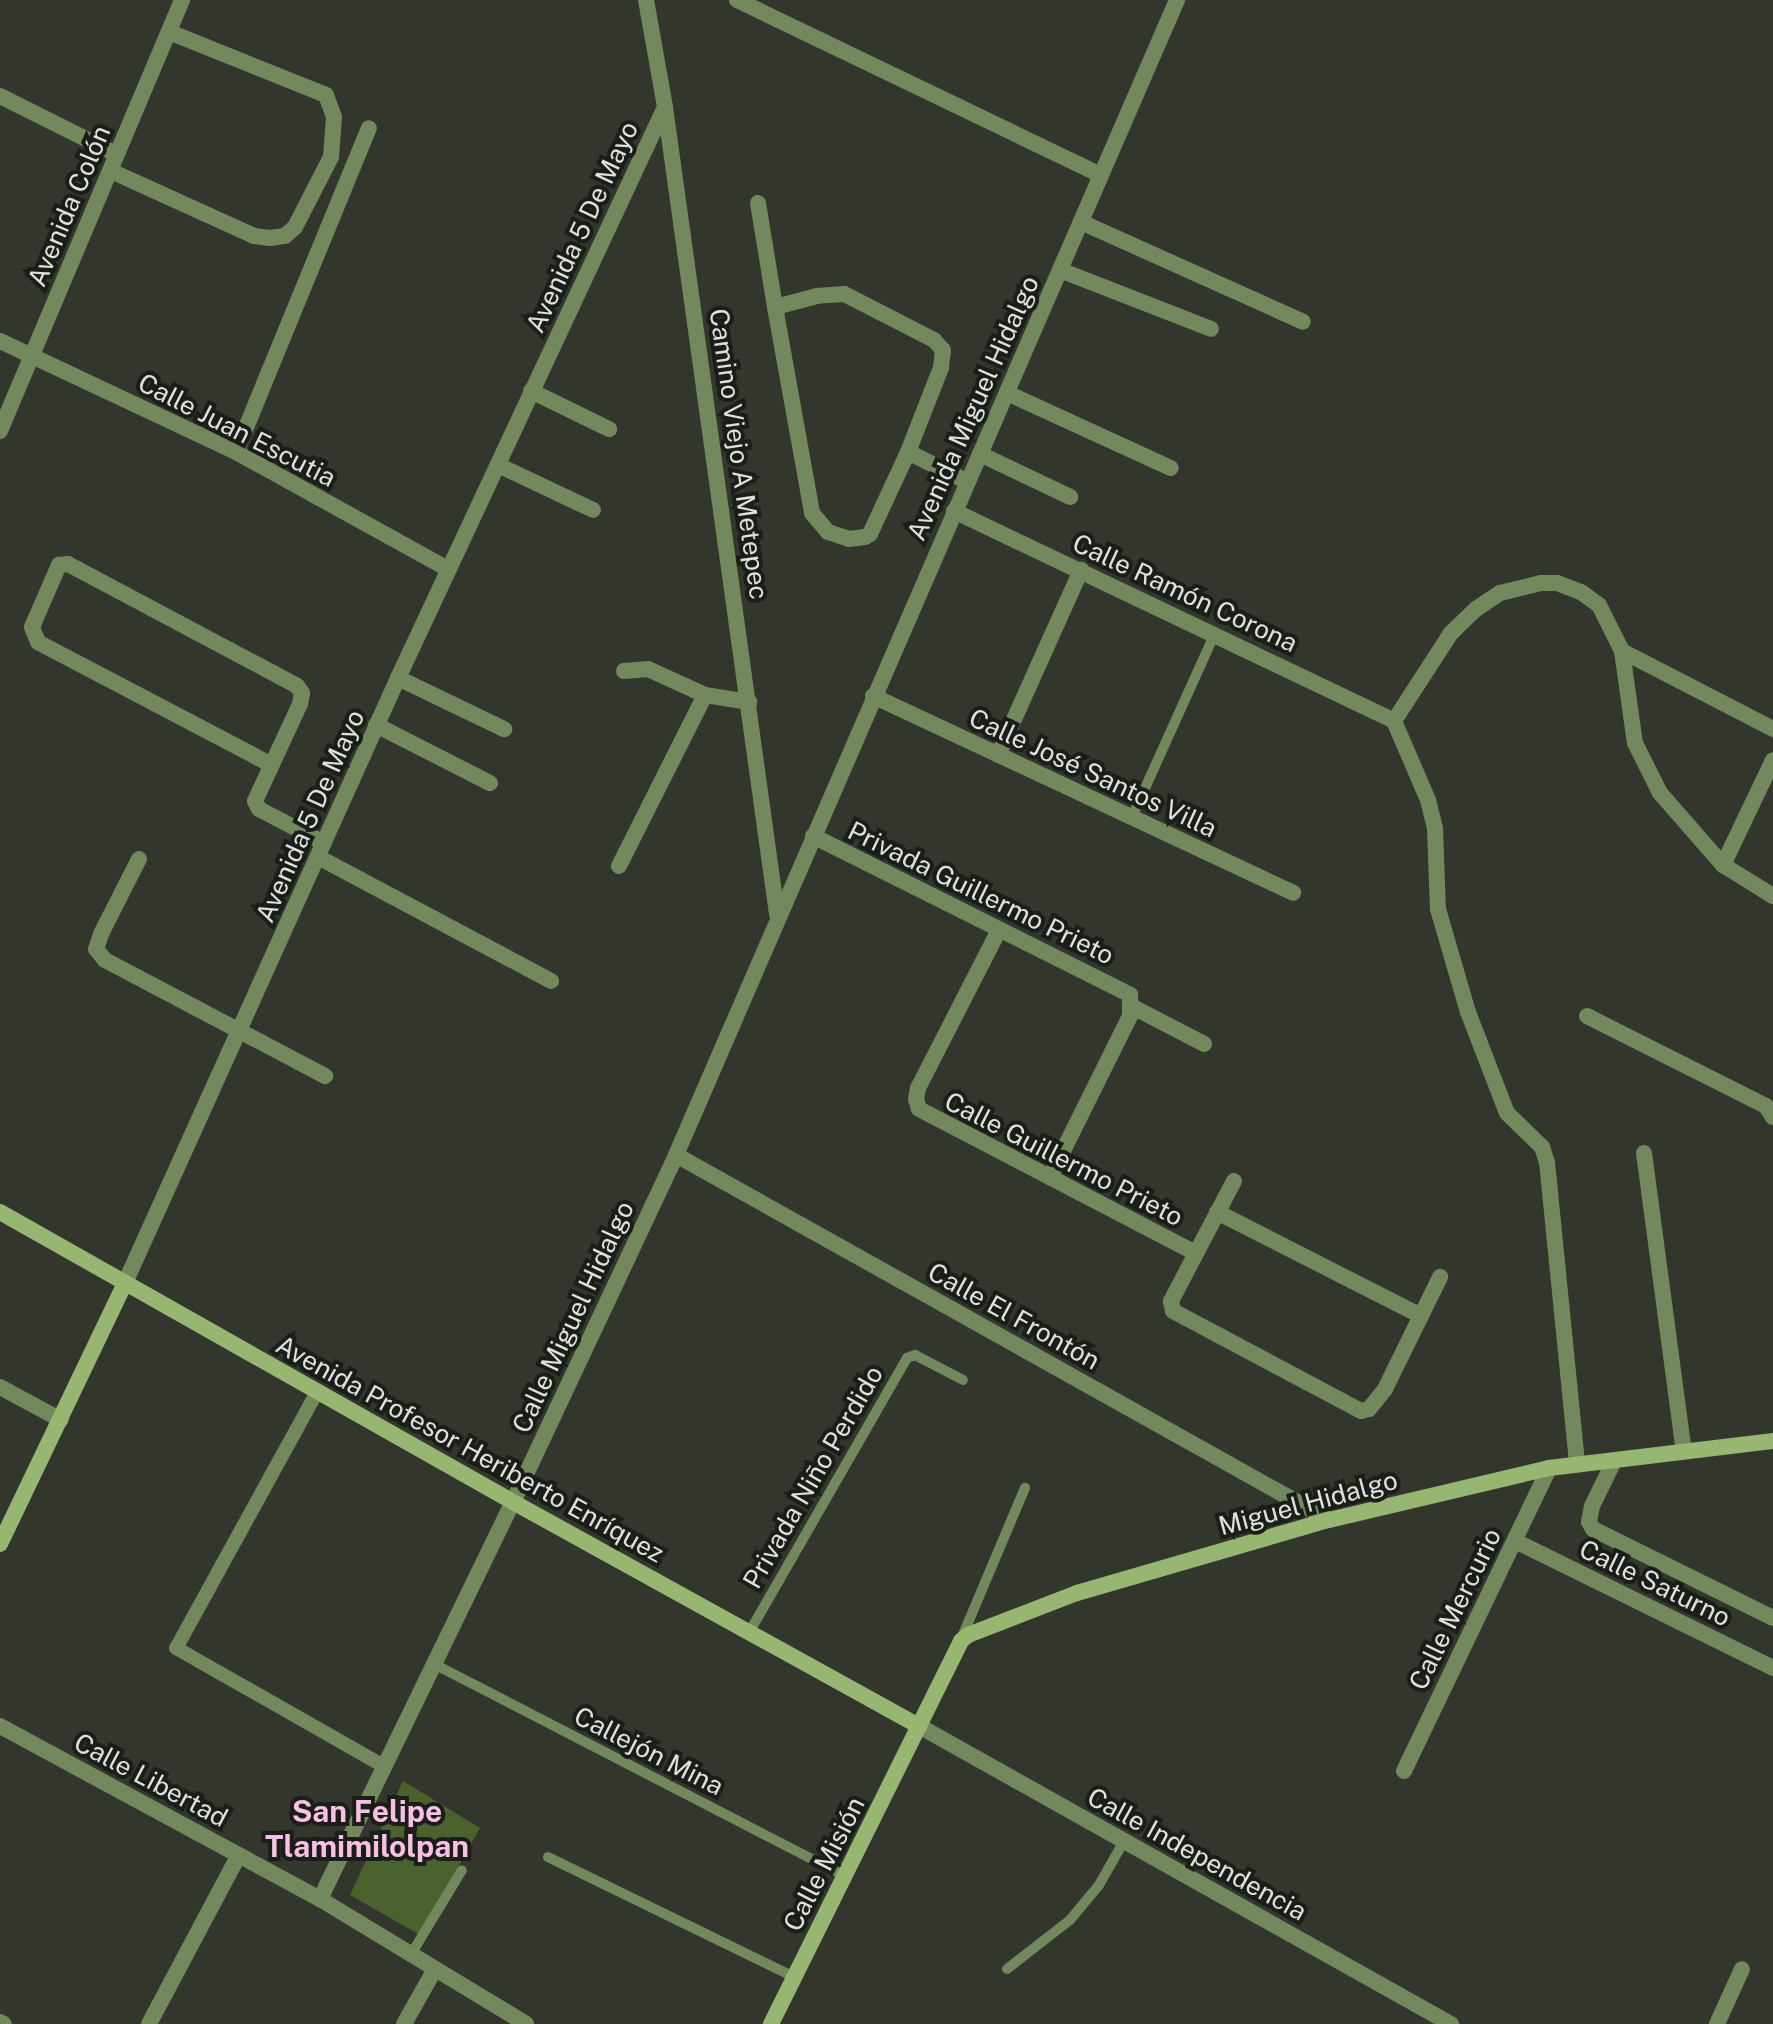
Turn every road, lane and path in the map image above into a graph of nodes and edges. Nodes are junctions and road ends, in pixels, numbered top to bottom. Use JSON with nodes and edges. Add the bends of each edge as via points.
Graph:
{"nodes":[{"id":1,"x":182,"y":0,"type":"edge"},
{"id":2,"x":646,"y":0,"type":"edge"},
{"id":3,"x":737,"y":0,"type":"edge"},
{"id":4,"x":1177,"y":0,"type":"edge"},
{"id":5,"x":169,"y":32,"type":"junction"},
{"id":6,"x":0,"y":96,"type":"edge"},
{"id":7,"x":665,"y":107,"type":"junction"},
{"id":8,"x":369,"y":128,"type":"dead end"},
{"id":9,"x":116,"y":154,"type":"junction"},
{"id":10,"x":111,"y":171,"type":"junction"},
{"id":11,"x":1100,"y":175,"type":"junction"},
{"id":12,"x":758,"y":203,"type":"dead end"},
{"id":13,"x":1081,"y":222,"type":"junction"},
{"id":14,"x":1060,"y":270,"type":"junction"},
{"id":15,"x":775,"y":307,"type":"junction"},
{"id":16,"x":1303,"y":322,"type":"dead end"},
{"id":17,"x":1211,"y":329,"type":"dead end"},
{"id":18,"x":0,"y":341,"type":"edge"},
{"id":19,"x":32,"y":355,"type":"junction"},
{"id":20,"x":531,"y":391,"type":"junction"},
{"id":21,"x":1007,"y":393,"type":"junction"},
{"id":22,"x":609,"y":429,"type":"dead end"},
{"id":23,"x":0,"y":431,"type":"edge"},
{"id":24,"x":236,"y":452,"type":"junction"},
{"id":25,"x":908,"y":452,"type":"junction"},
{"id":26,"x":980,"y":454,"type":"junction"},
{"id":27,"x":498,"y":465,"type":"junction"},
{"id":28,"x":1171,"y":468,"type":"dead end"},
{"id":29,"x":968,"y":482,"type":"junction"},
{"id":30,"x":1070,"y":497,"type":"dead end"},
{"id":31,"x":593,"y":510,"type":"dead end"},
{"id":32,"x":954,"y":511,"type":"junction"},
{"id":33,"x":448,"y":569,"type":"junction"},
{"id":34,"x":1081,"y":570,"type":"junction"},
{"id":35,"x":1215,"y":633,"type":"junction"},
{"id":36,"x":1622,"y":651,"type":"junction"},
{"id":37,"x":624,"y":671,"type":"dead end"},
{"id":38,"x":398,"y":678,"type":"junction"},
{"id":39,"x":705,"y":695,"type":"junction"},
{"id":40,"x":873,"y":696,"type":"junction"},
{"id":41,"x":749,"y":702,"type":"junction"},
{"id":42,"x":1394,"y":721,"type":"junction"},
{"id":43,"x":376,"y":725,"type":"junction"},
{"id":44,"x":504,"y":729,"type":"dead end"},
{"id":45,"x":1773,"y":729,"type":"edge"},
{"id":46,"x":998,"y":755,"type":"junction"},
{"id":47,"x":1773,"y":760,"type":"edge"},
{"id":48,"x":270,"y":764,"type":"junction"},
{"id":49,"x":490,"y":783,"type":"dead end"},
{"id":50,"x":1132,"y":817,"type":"junction"},
{"id":51,"x":813,"y":836,"type":"junction"},
{"id":52,"x":321,"y":850,"type":"junction"},
{"id":53,"x":139,"y":859,"type":"dead end"},
{"id":54,"x":1723,"y":865,"type":"junction"},
{"id":55,"x":619,"y":866,"type":"dead end"},
{"id":56,"x":1293,"y":893,"type":"dead end"},
{"id":57,"x":1773,"y":896,"type":"edge"},
{"id":58,"x":777,"y":915,"type":"junction"},
{"id":59,"x":999,"y":930,"type":"junction"},
{"id":60,"x":551,"y":981,"type":"dead end"},
{"id":61,"x":1130,"y":999,"type":"junction"},
{"id":62,"x":1587,"y":1016,"type":"dead end"},
{"id":63,"x":239,"y":1031,"type":"junction"},
{"id":64,"x":1204,"y":1044,"type":"dead end"},
{"id":65,"x":325,"y":1076,"type":"dead end"},
{"id":66,"x":1773,"y":1117,"type":"edge"},
{"id":67,"x":1644,"y":1153,"type":"dead end"},
{"id":68,"x":676,"y":1155,"type":"junction"},
{"id":69,"x":1050,"y":1177,"type":"junction"},
{"id":70,"x":1234,"y":1181,"type":"dead end"},
{"id":71,"x":0,"y":1212,"type":"edge"},
{"id":72,"x":1217,"y":1212,"type":"junction"},
{"id":73,"x":1196,"y":1253,"type":"junction"},
{"id":74,"x":1440,"y":1277,"type":"dead end"},
{"id":75,"x":125,"y":1283,"type":"junction"},
{"id":76,"x":1421,"y":1316,"type":"junction"},
{"id":77,"x":963,"y":1380,"type":"dead end"},
{"id":78,"x":0,"y":1387,"type":"edge"},
{"id":79,"x":317,"y":1392,"type":"junction"},
{"id":80,"x":61,"y":1420,"type":"junction"},
{"id":81,"x":1773,"y":1441,"type":"edge"},
{"id":82,"x":1684,"y":1451,"type":"junction"},
{"id":83,"x":1614,"y":1461,"type":"junction"},
{"id":84,"x":1577,"y":1465,"type":"junction"},
{"id":85,"x":1549,"y":1468,"type":"junction"},
{"id":86,"x":1025,"y":1488,"type":"dead end"},
{"id":87,"x":513,"y":1502,"type":"junction"},
{"id":88,"x":1329,"y":1520,"type":"junction"},
{"id":89,"x":1515,"y":1541,"type":"junction"},
{"id":90,"x":0,"y":1544,"type":"edge"},
{"id":91,"x":1773,"y":1618,"type":"edge"},
{"id":92,"x":750,"y":1631,"type":"junction"},
{"id":93,"x":961,"y":1641,"type":"junction"},
{"id":94,"x":434,"y":1664,"type":"junction"},
{"id":95,"x":1773,"y":1668,"type":"edge"},
{"id":96,"x":0,"y":1726,"type":"edge"},
{"id":97,"x":919,"y":1726,"type":"junction"},
{"id":98,"x":384,"y":1766,"type":"junction"},
{"id":99,"x":1404,"y":1771,"type":"dead end"},
{"id":100,"x":1124,"y":1841,"type":"junction"},
{"id":101,"x":239,"y":1855,"type":"junction"},
{"id":102,"x":548,"y":1857,"type":"dead end"},
{"id":103,"x":462,"y":1870,"type":"dead end"},
{"id":104,"x":845,"y":1876,"type":"junction"},
{"id":105,"x":320,"y":1899,"type":"junction"},
{"id":106,"x":410,"y":1956,"type":"junction"},
{"id":107,"x":435,"y":1969,"type":"junction"},
{"id":108,"x":1007,"y":1969,"type":"dead end"},
{"id":109,"x":1742,"y":1969,"type":"dead end"},
{"id":110,"x":794,"y":1977,"type":"junction"},
{"id":111,"x":149,"y":2024,"type":"edge"},
{"id":112,"x":404,"y":2024,"type":"edge"},
{"id":113,"x":526,"y":2024,"type":"edge"},
{"id":114,"x":771,"y":2024,"type":"edge"},
{"id":115,"x":1451,"y":2024,"type":"edge"},
{"id":116,"x":1717,"y":2024,"type":"edge"}],
"edges":[{"from":1,"to":5,"type":"street","name":"Avenida Colón"},
{"from":2,"to":7,"type":"street","name":"Camino Viejo A Metepec"},
{"from":3,"to":11,"type":"street"},
{"from":4,"to":11,"type":"street","name":"Avenida Miguel Hidalgo"},
{"from":5,"to":9,"type":"street","name":"Avenida Colón"},
{"from":5,"to":10,"type":"street","via":[[326,95],[334,117],[331,157],[295,227],[285,236],[270,238],[254,236]]},
{"from":6,"to":9,"type":"street"},
{"from":7,"to":20,"type":"street","name":"Avenida 5 De Mayo"},
{"from":7,"to":41,"type":"street","name":"Camino Viejo A Metepec"},
{"from":8,"to":24,"type":"street"},
{"from":9,"to":10,"type":"street","name":"Avenida Colón"},
{"from":10,"to":19,"type":"street","name":"Avenida Colón"},
{"from":11,"to":13,"type":"street","name":"Avenida Miguel Hidalgo"},
{"from":12,"to":15,"type":"street"},
{"from":13,"to":14,"type":"street","name":"Avenida Miguel Hidalgo"},
{"from":13,"to":16,"type":"street"},
{"from":14,"to":17,"type":"street"},
{"from":14,"to":21,"type":"street","name":"Avenida Miguel Hidalgo"},
{"from":15,"to":25,"type":"street","via":[[844,294],[940,345],[941,368]]},
{"from":15,"to":25,"type":"street","via":[[808,500],[818,525],[849,539],[870,534]]},
{"from":18,"to":19,"type":"street","name":"Calle Juan Escutia"},
{"from":19,"to":23,"type":"street","name":"Avenida Colón"},
{"from":19,"to":24,"type":"street","name":"Calle Juan Escutia"},
{"from":20,"to":22,"type":"street"},
{"from":20,"to":27,"type":"street","name":"Avenida 5 De Mayo"},
{"from":21,"to":26,"type":"street","name":"Avenida Miguel Hidalgo"},
{"from":21,"to":28,"type":"street"},
{"from":24,"to":33,"type":"street","name":"Calle Juan Escutia"},
{"from":25,"to":29,"type":"street"},
{"from":26,"to":29,"type":"street","name":"Avenida Miguel Hidalgo"},
{"from":26,"to":30,"type":"street"},
{"from":27,"to":31,"type":"street"},
{"from":27,"to":33,"type":"street","name":"Avenida 5 De Mayo"},
{"from":29,"to":32,"type":"street","name":"Avenida Miguel Hidalgo"},
{"from":32,"to":34,"type":"street","name":"Calle Ramón Corona"},
{"from":32,"to":40,"type":"street","name":"Avenida Miguel Hidalgo"},
{"from":33,"to":38,"type":"street","name":"Avenida 5 De Mayo"},
{"from":34,"to":35,"type":"street","name":"Calle Ramón Corona"},
{"from":34,"to":46,"type":"street"},
{"from":35,"to":42,"type":"street","name":"Calle Ramón Corona"},
{"from":35,"to":50,"type":"lane"},
{"from":36,"to":42,"type":"street","via":[[1599,605],[1581,592],[1557,583],[1500,593],[1451,633]]},
{"from":36,"to":45,"type":"street"},
{"from":36,"to":54,"type":"street","via":[[1641,756],[1660,793]]},
{"from":37,"to":39,"type":"street","via":[[648,669]]},
{"from":38,"to":43,"type":"street","name":"Avenida 5 De Mayo"},
{"from":38,"to":44,"type":"street"},
{"from":39,"to":41,"type":"street"},
{"from":39,"to":55,"type":"street"},
{"from":40,"to":46,"type":"street","name":"Calle José Santos Villa"},
{"from":40,"to":51,"type":"street","name":"Avenida Miguel Hidalgo"},
{"from":41,"to":58,"type":"street","name":"Camino Viejo A Metepec"},
{"from":42,"to":84,"type":"street","via":[[1428,800],[1435,829],[1438,909],[1468,1012],[1507,1113],[1542,1147],[1547,1162]]},
{"from":43,"to":49,"type":"street"},
{"from":43,"to":52,"type":"street","name":"Avenida 5 De Mayo"},
{"from":46,"to":50,"type":"street","name":"Calle José Santos Villa"},
{"from":47,"to":54,"type":"street"},
{"from":48,"to":48,"type":"street","via":[[300,704],[297,686],[68,564],[57,570],[32,627],[38,642]]},
{"from":48,"to":52,"type":"street","via":[[255,795],[256,805]]},
{"from":50,"to":56,"type":"street","name":"Calle José Santos Villa"},
{"from":51,"to":58,"type":"street","name":"Calle Miguel Hidalgo"},
{"from":51,"to":59,"type":"street","name":"Privada Guillermo Prieto"},
{"from":52,"to":60,"type":"street"},
{"from":52,"to":63,"type":"street","name":"Avenida 5 De Mayo"},
{"from":53,"to":63,"type":"street","via":[[96,949],[105,960]]},
{"from":54,"to":57,"type":"street"},
{"from":58,"to":68,"type":"street","name":"Calle Miguel Hidalgo"},
{"from":59,"to":61,"type":"street","name":"Privada Guillermo Prieto"},
{"from":59,"to":69,"type":"street","name":"Calle Guillermo Prieto","via":[[916,1099],[925,1115]]},
{"from":61,"to":64,"type":"street","name":"Privada Guillermo Prieto"},
{"from":61,"to":69,"type":"street"},
{"from":62,"to":66,"type":"street","via":[[1766,1106]]},
{"from":63,"to":65,"type":"street"},
{"from":63,"to":75,"type":"street","name":"Avenida 5 De Mayo"},
{"from":67,"to":82,"type":"street"},
{"from":68,"to":87,"type":"street","name":"Calle Miguel Hidalgo"},
{"from":68,"to":88,"type":"street","name":"Calle El Frontón"},
{"from":69,"to":73,"type":"street","name":"Calle Guillermo Prieto"},
{"from":70,"to":72,"type":"street"},
{"from":71,"to":75,"type":"main road","name":"Avenida Profesor Heriberto Enríquez"},
{"from":72,"to":73,"type":"street"},
{"from":72,"to":76,"type":"street"},
{"from":73,"to":76,"type":"street","via":[[1171,1301],[1175,1315],[1361,1411],[1375,1404],[1385,1389]]},
{"from":74,"to":76,"type":"street"},
{"from":75,"to":79,"type":"main road","name":"Avenida Profesor Heriberto Enríquez"},
{"from":75,"to":80,"type":"main road","name":"Avenida 5 De Mayo"},
{"from":77,"to":92,"type":"lane","name":"Privada Niño Perdido","via":[[919,1357],[907,1358]]},
{"from":78,"to":80,"type":"street"},
{"from":79,"to":87,"type":"main road","name":"Avenida Profesor Heriberto Enríquez"},
{"from":79,"to":98,"type":"street","via":[[176,1648]]},
{"from":80,"to":90,"type":"main road","name":"Avenida 5 De Mayo"},
{"from":81,"to":82,"type":"main road","name":"Miguel Hidalgo"},
{"from":82,"to":83,"type":"main road","name":"Miguel Hidalgo"},
{"from":83,"to":84,"type":"main road","name":"Miguel Hidalgo"},
{"from":83,"to":91,"type":"street","via":[[1592,1506],[1593,1529]]},
{"from":84,"to":85,"type":"main road","name":"Miguel Hidalgo"},
{"from":85,"to":88,"type":"main road","name":"Miguel Hidalgo"},
{"from":85,"to":89,"type":"street","name":"Calle Mercurio"},
{"from":86,"to":93,"type":"lane"},
{"from":87,"to":92,"type":"main road","name":"Avenida Profesor Heriberto Enríquez"},
{"from":87,"to":94,"type":"street","name":"Calle Miguel Hidalgo"},
{"from":88,"to":93,"type":"main road","name":"Miguel Hidalgo","via":[[1077,1593]]},
{"from":89,"to":95,"type":"street","name":"Calle Saturno"},
{"from":89,"to":99,"type":"street","name":"Calle Mercurio"},
{"from":92,"to":97,"type":"main road","name":"Avenida Profesor Heriberto Enríquez"},
{"from":93,"to":97,"type":"main road"},
{"from":94,"to":98,"type":"street","name":"Calle Miguel Hidalgo"},
{"from":94,"to":104,"type":"lane","name":"Callejón Mina"},
{"from":96,"to":101,"type":"street","name":"Calle Libertad"},
{"from":97,"to":100,"type":"street","name":"Calle Independencia"},
{"from":97,"to":104,"type":"main road","name":"Calle Misión"},
{"from":98,"to":105,"type":"street","name":"Calle Miguel Hidalgo"},
{"from":100,"to":108,"type":"lane","via":[[1099,1885],[1070,1920]]},
{"from":100,"to":115,"type":"street","name":"Calle Independencia"},
{"from":101,"to":105,"type":"street","name":"Calle Libertad"},
{"from":101,"to":111,"type":"street"},
{"from":102,"to":110,"type":"lane"},
{"from":103,"to":106,"type":"lane"},
{"from":104,"to":110,"type":"main road","name":"Calle Misión"},
{"from":105,"to":106,"type":"street","name":"Calle Libertad"},
{"from":106,"to":107,"type":"street","name":"Calle Libertad"},
{"from":107,"to":112,"type":"street"},
{"from":107,"to":113,"type":"street","name":"Calle Libertad"},
{"from":109,"to":116,"type":"street"},
{"from":110,"to":114,"type":"main road","name":"Calle Misión"}]}
